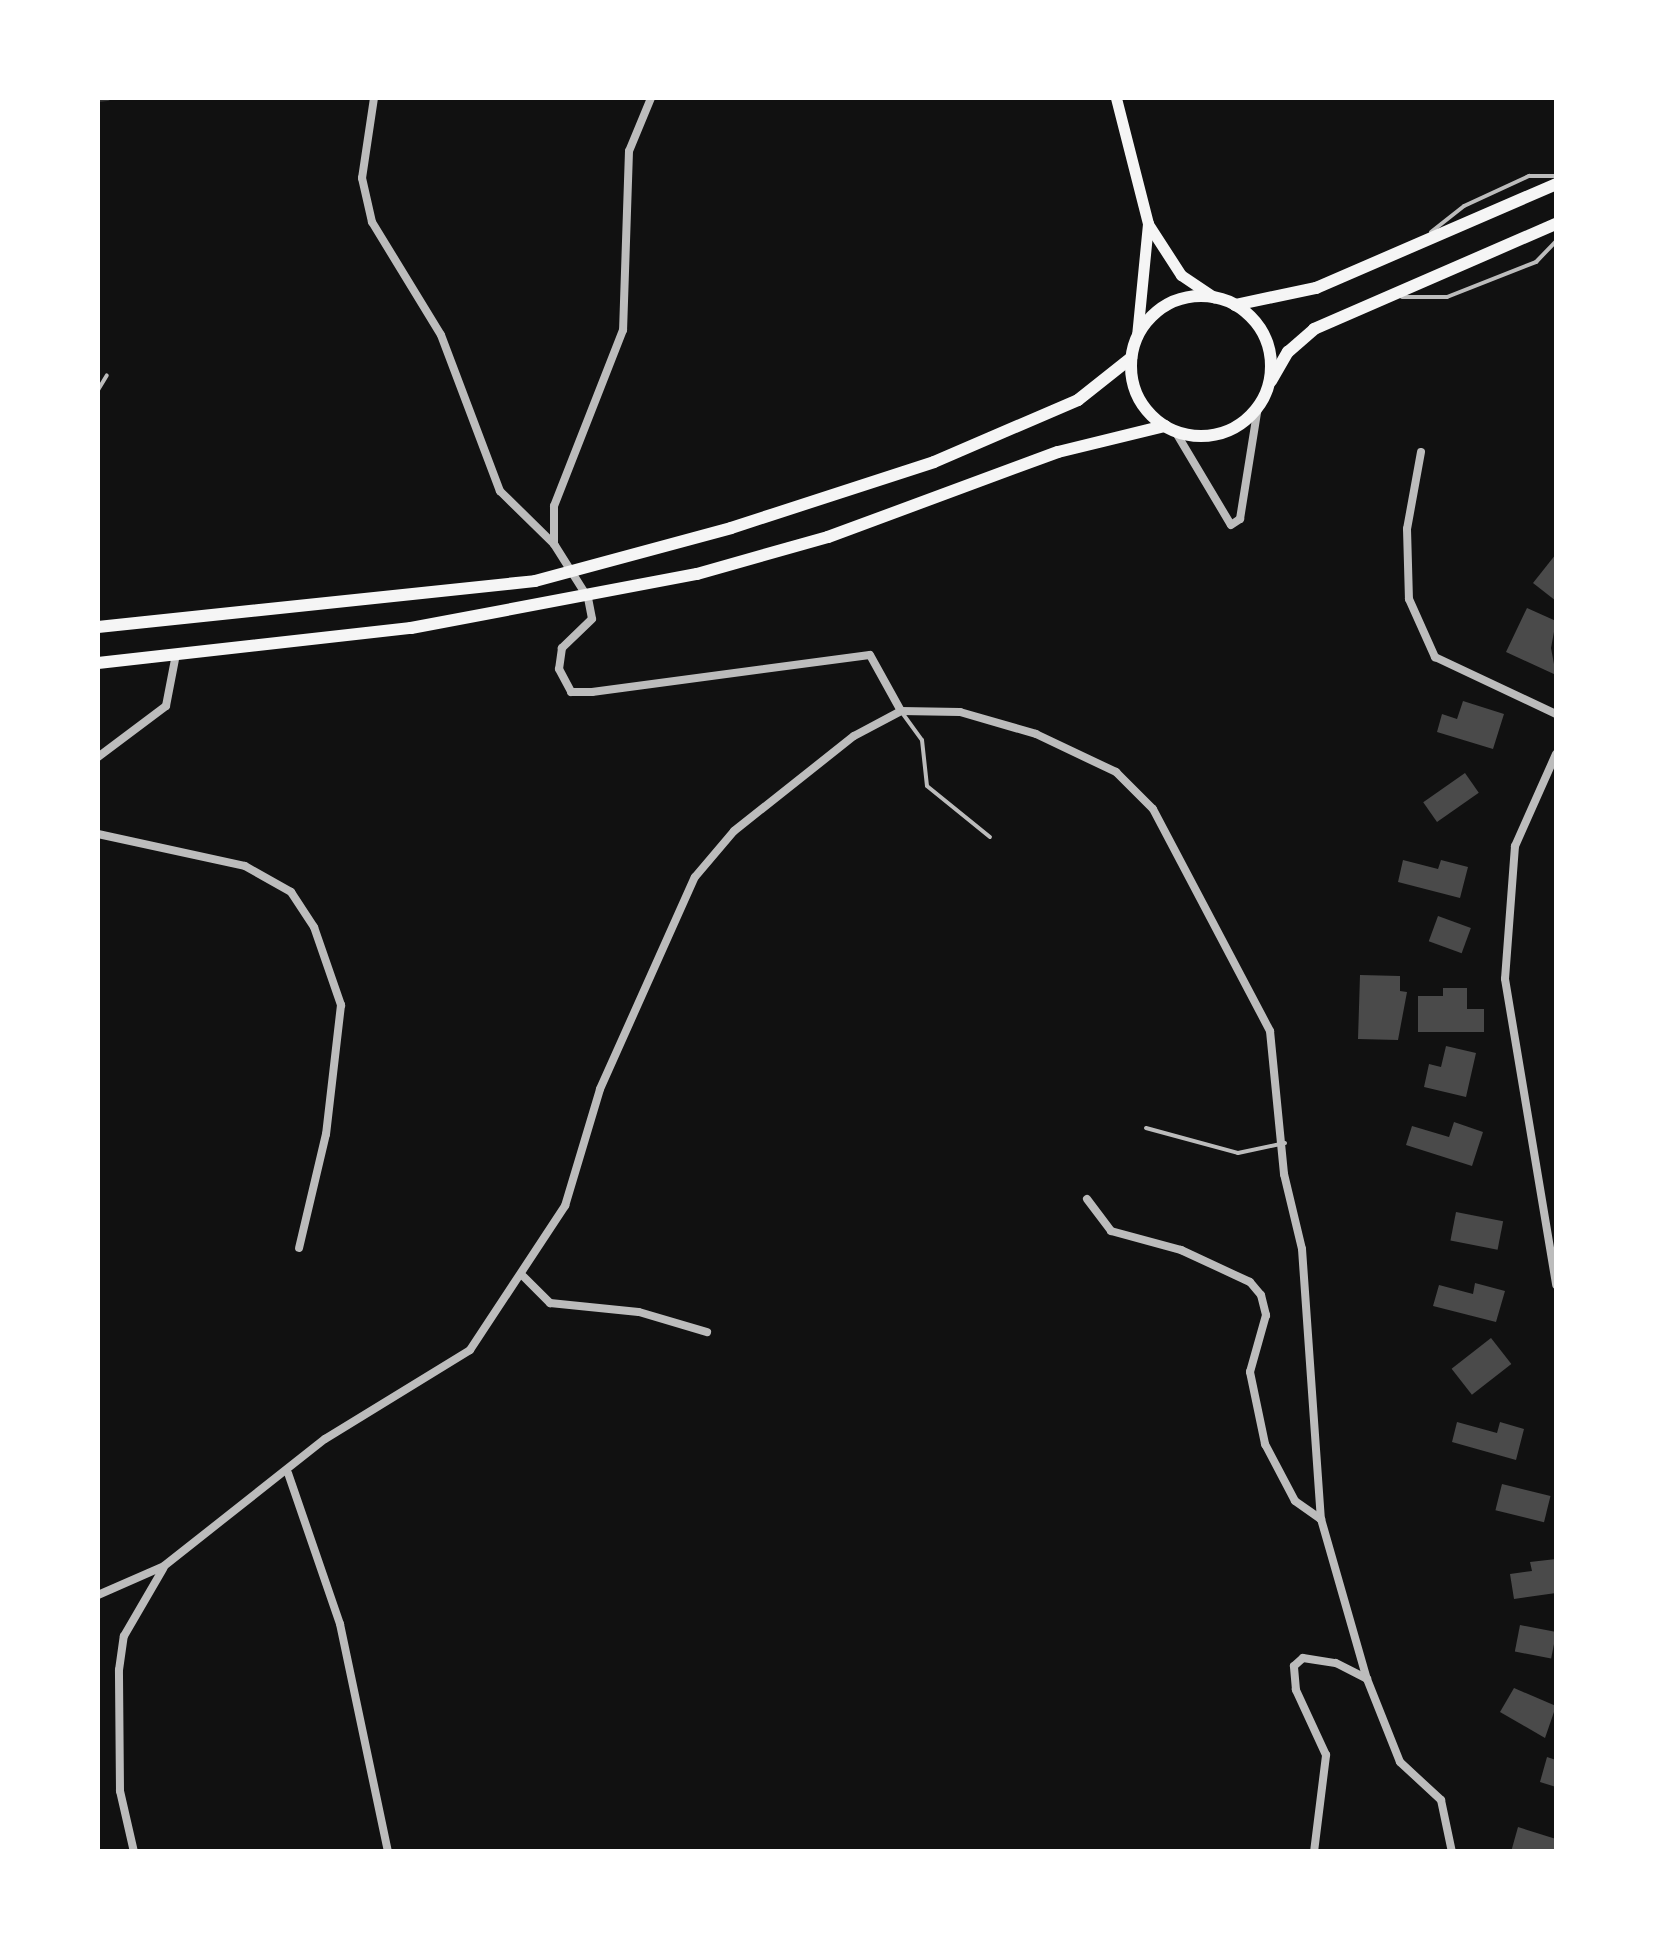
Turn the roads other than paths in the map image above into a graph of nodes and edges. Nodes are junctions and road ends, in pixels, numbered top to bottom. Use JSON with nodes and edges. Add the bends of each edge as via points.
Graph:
{"nodes":[{"id":1,"x":374,"y":98,"type":"edge"},
{"id":2,"x":650,"y":98,"type":"edge"},
{"id":3,"x":1116,"y":98,"type":"edge"},
{"id":4,"x":1556,"y":180,"type":"edge"},
{"id":5,"x":1148,"y":224,"type":"junction"},
{"id":6,"x":1556,"y":224,"type":"edge"},
{"id":7,"x":1556,"y":241,"type":"edge"},
{"id":8,"x":1389,"y":297,"type":"junction"},
{"id":9,"x":1214,"y":298,"type":"junction"},
{"id":10,"x":1234,"y":305,"type":"junction"},
{"id":11,"x":1137,"y":336,"type":"junction"},
{"id":12,"x":1131,"y":358,"type":"junction"},
{"id":13,"x":107,"y":376,"type":"dead end"},
{"id":14,"x":1268,"y":386,"type":"junction"},
{"id":15,"x":98,"y":390,"type":"edge"},
{"id":16,"x":1258,"y":407,"type":"junction"},
{"id":17,"x":1170,"y":428,"type":"junction"},
{"id":18,"x":1420,"y":452,"type":"dead end"},
{"id":19,"x":554,"y":544,"type":"junction"},
{"id":20,"x":568,"y":572,"type":"junction"},
{"id":21,"x":588,"y":598,"type":"junction"},
{"id":22,"x":98,"y":626,"type":"edge"},
{"id":23,"x":176,"y":654,"type":"junction"},
{"id":24,"x":98,"y":663,"type":"edge"},
{"id":25,"x":901,"y":711,"type":"junction"},
{"id":26,"x":1556,"y":714,"type":"edge"},
{"id":27,"x":1556,"y":754,"type":"edge"},
{"id":28,"x":98,"y":757,"type":"edge"},
{"id":29,"x":98,"y":834,"type":"edge"},
{"id":30,"x":990,"y":837,"type":"dead end"},
{"id":31,"x":1146,"y":1128,"type":"dead end"},
{"id":32,"x":1286,"y":1143,"type":"junction"},
{"id":33,"x":1087,"y":1199,"type":"dead end"},
{"id":34,"x":300,"y":1248,"type":"dead end"},
{"id":35,"x":1555,"y":1261,"type":"edge"},
{"id":36,"x":524,"y":1277,"type":"junction"},
{"id":37,"x":1556,"y":1285,"type":"edge"},
{"id":38,"x":706,"y":1332,"type":"dead end"},
{"id":39,"x":288,"y":1473,"type":"junction"},
{"id":40,"x":1321,"y":1519,"type":"junction"},
{"id":41,"x":164,"y":1566,"type":"junction"},
{"id":42,"x":98,"y":1595,"type":"edge"},
{"id":43,"x":1367,"y":1679,"type":"junction"},
{"id":44,"x":134,"y":1852,"type":"edge"},
{"id":45,"x":388,"y":1852,"type":"edge"},
{"id":46,"x":1314,"y":1852,"type":"edge"},
{"id":47,"x":1452,"y":1852,"type":"edge"}],
"edges":[{"from":1,"to":19,"type":"street","via":[[362,178],[372,222],[440,335],[500,491]]},
{"from":2,"to":19,"type":"street","via":[[628,151],[623,330],[563,470]]},
{"from":3,"to":5,"type":"main road"},
{"from":4,"to":10,"type":"main road","via":[[1316,288]]},
{"from":5,"to":9,"type":"main road","via":[[1181,276]]},
{"from":5,"to":11,"type":"main road"},
{"from":6,"to":8,"type":"main road"},
{"from":7,"to":8,"type":"lane","via":[[1536,262],[1448,297]]},
{"from":8,"to":14,"type":"main road","via":[[1298,340]]},
{"from":9,"to":10,"type":"main road"},
{"from":9,"to":11,"type":"main road","via":[[1169,304]]},
{"from":10,"to":14,"type":"main road","via":[[1266,340]]},
{"from":11,"to":12,"type":"main road"},
{"from":12,"to":17,"type":"main road","via":[[1138,397]]},
{"from":12,"to":20,"type":"main road","via":[[1078,400],[934,462]]},
{"from":13,"to":15,"type":"lane"},
{"from":14,"to":16,"type":"main road"},
{"from":16,"to":17,"type":"main road","via":[[1229,430]]},
{"from":16,"to":17,"type":"street","via":[[1240,519],[1231,525]]},
{"from":17,"to":21,"type":"main road","via":[[1058,452],[828,538]]},
{"from":18,"to":26,"type":"street","via":[[1407,530],[1410,599],[1435,657]]},
{"from":19,"to":20,"type":"street"},
{"from":20,"to":21,"type":"street"},
{"from":20,"to":22,"type":"main road","via":[[535,581]]},
{"from":21,"to":23,"type":"main road","via":[[411,628]]},
{"from":21,"to":25,"type":"street","via":[[592,619],[562,648],[559,670],[571,692],[870,655]]},
{"from":23,"to":24,"type":"main road"},
{"from":23,"to":28,"type":"street","via":[[166,706]]},
{"from":25,"to":30,"type":"lane","via":[[922,740],[927,786]]},
{"from":25,"to":32,"type":"street","via":[[960,712],[1036,734],[1116,772],[1153,809],[1270,1031]]},
{"from":25,"to":36,"type":"street","via":[[808,766],[734,831],[696,878],[600,1089],[565,1206]]},
{"from":27,"to":35,"type":"street","via":[[1515,846],[1504,979]]},
{"from":29,"to":34,"type":"street","via":[[246,866],[291,892],[314,927],[341,1004],[326,1134]]},
{"from":31,"to":32,"type":"lane","via":[[1238,1153]]},
{"from":32,"to":40,"type":"street","via":[[1284,1174],[1302,1249],[1320,1438]]},
{"from":33,"to":40,"type":"street","via":[[1111,1230],[1181,1250],[1250,1282],[1261,1295],[1266,1315],[1250,1372],[1265,1444],[1295,1501]]},
{"from":35,"to":37,"type":"street"},
{"from":36,"to":38,"type":"street","via":[[550,1302],[600,1313],[639,1312]]},
{"from":36,"to":39,"type":"street","via":[[470,1350],[325,1439]]},
{"from":39,"to":41,"type":"street"},
{"from":39,"to":45,"type":"street","via":[[340,1624]]},
{"from":40,"to":43,"type":"street"},
{"from":41,"to":42,"type":"street"},
{"from":41,"to":44,"type":"street","via":[[124,1636],[119,1670],[120,1790]]},
{"from":43,"to":46,"type":"street","via":[[1336,1663],[1304,1658],[1294,1666],[1296,1690],[1326,1755]]},
{"from":43,"to":47,"type":"street","via":[[1400,1762],[1441,1800]]}]}
